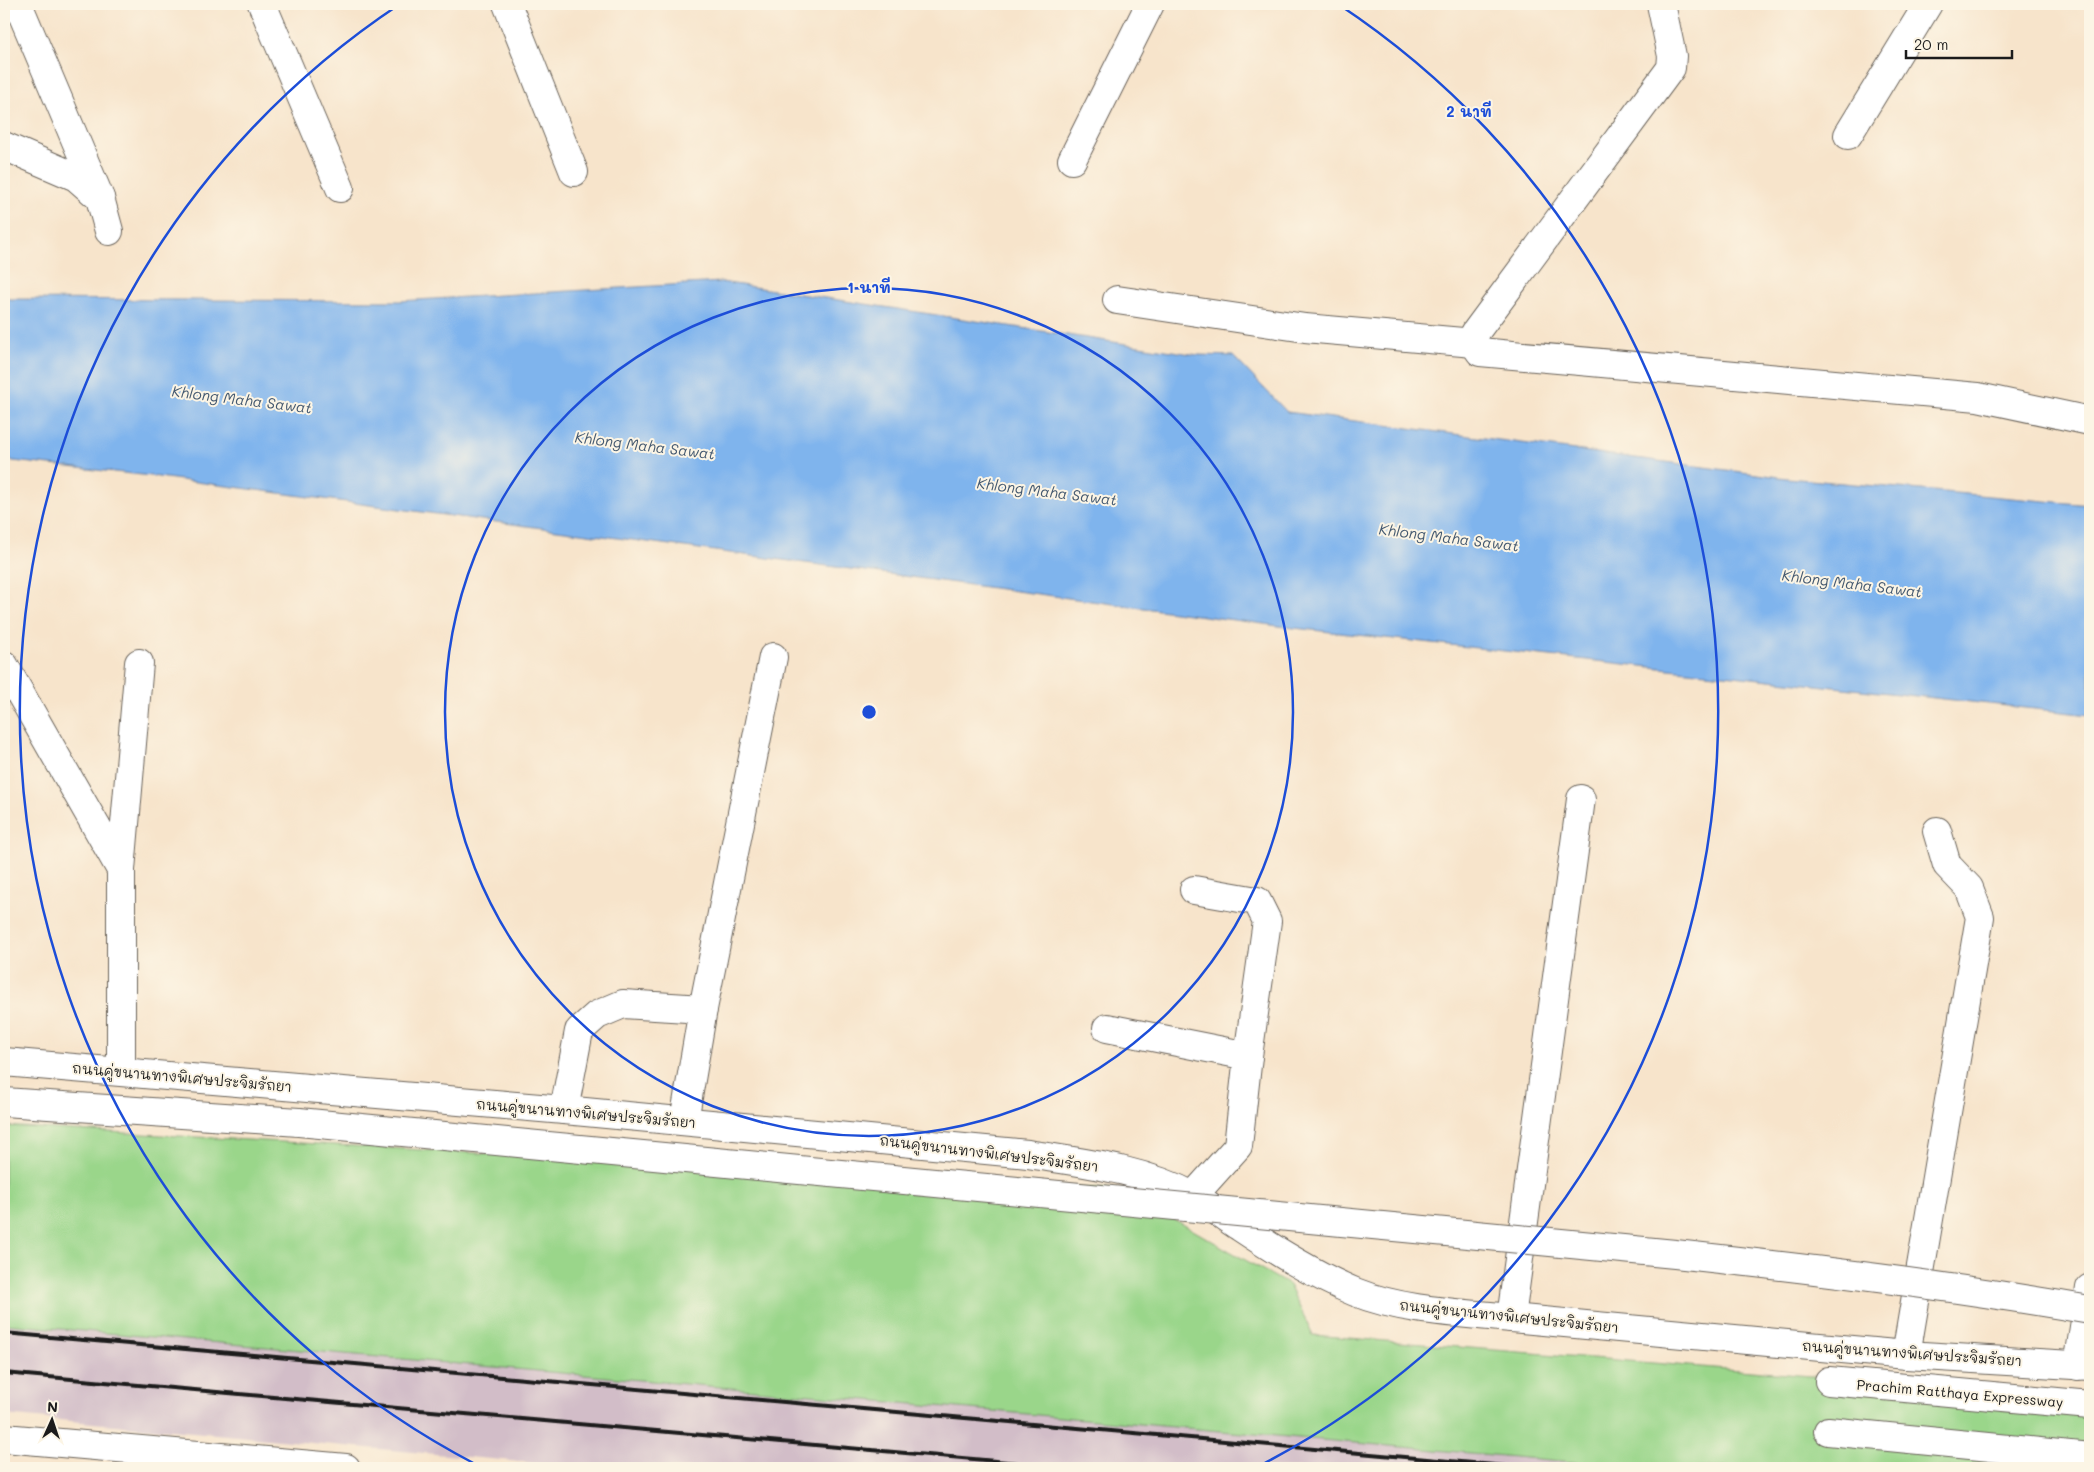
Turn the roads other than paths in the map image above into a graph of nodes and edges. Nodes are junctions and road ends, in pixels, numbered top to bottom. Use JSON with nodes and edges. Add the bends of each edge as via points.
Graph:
{"nodes":[{"id":1,"x":18,"y":4,"type":"edge"},
{"id":2,"x":262,"y":4,"type":"edge"},
{"id":3,"x":507,"y":4,"type":"edge"},
{"id":4,"x":1150,"y":4,"type":"edge"},
{"id":5,"x":1661,"y":4,"type":"edge"},
{"id":6,"x":1928,"y":4,"type":"edge"},
{"id":7,"x":1848,"y":135,"type":"dead end"},
{"id":8,"x":4,"y":146,"type":"edge"},
{"id":9,"x":1072,"y":160,"type":"dead end"},
{"id":10,"x":574,"y":172,"type":"dead end"},
{"id":11,"x":340,"y":188,"type":"dead end"},
{"id":12,"x":100,"y":198,"type":"junction"},
{"id":13,"x":110,"y":231,"type":"dead end"},
{"id":14,"x":1117,"y":300,"type":"dead end"},
{"id":15,"x":1474,"y":343,"type":"junction"},
{"id":16,"x":2090,"y":421,"type":"edge"},
{"id":17,"x":774,"y":657,"type":"dead end"},
{"id":18,"x":139,"y":663,"type":"dead end"},
{"id":19,"x":4,"y":666,"type":"edge"},
{"id":20,"x":1581,"y":799,"type":"dead end"},
{"id":21,"x":1936,"y":831,"type":"dead end"},
{"id":22,"x":121,"y":870,"type":"junction"},
{"id":23,"x":1194,"y":890,"type":"dead end"},
{"id":24,"x":703,"y":1009,"type":"junction"},
{"id":25,"x":1107,"y":1028,"type":"dead end"},
{"id":26,"x":1248,"y":1056,"type":"junction"},
{"id":27,"x":4,"y":1062,"type":"edge"},
{"id":28,"x":121,"y":1071,"type":"junction"},
{"id":29,"x":4,"y":1102,"type":"edge"},
{"id":30,"x":564,"y":1110,"type":"junction"},
{"id":31,"x":684,"y":1122,"type":"junction"},
{"id":32,"x":1193,"y":1196,"type":"junction"},
{"id":33,"x":2090,"y":1288,"type":"edge"},
{"id":34,"x":2090,"y":1310,"type":"edge"},
{"id":35,"x":1511,"y":1318,"type":"junction"},
{"id":36,"x":1906,"y":1355,"type":"junction"},
{"id":37,"x":2084,"y":1366,"type":"edge"},
{"id":38,"x":1829,"y":1381,"type":"dead end"},
{"id":39,"x":2090,"y":1405,"type":"edge"},
{"id":40,"x":1828,"y":1431,"type":"dead end"},
{"id":41,"x":4,"y":1438,"type":"edge"},
{"id":42,"x":2090,"y":1457,"type":"edge"},
{"id":43,"x":344,"y":1468,"type":"edge"}],
"edges":[{"from":1,"to":12,"type":"main road"},
{"from":2,"to":11,"type":"main road"},
{"from":3,"to":10,"type":"main road"},
{"from":4,"to":9,"type":"main road"},
{"from":5,"to":15,"type":"main road","via":[[1672,56],[1671,68],[1475,332]]},
{"from":6,"to":7,"type":"main road"},
{"from":8,"to":12,"type":"main road","via":[[76,177]]},
{"from":12,"to":13,"type":"main road"},
{"from":14,"to":15,"type":"main road","via":[[1305,328]]},
{"from":15,"to":16,"type":"main road","via":[[1480,352],[1978,397]]},
{"from":17,"to":24,"type":"main road"},
{"from":18,"to":22,"type":"main road"},
{"from":19,"to":22,"type":"main road"},
{"from":20,"to":35,"type":"main road"},
{"from":21,"to":36,"type":"main road","via":[[1947,865],[1969,888],[1980,917]]},
{"from":22,"to":28,"type":"main road"},
{"from":23,"to":26,"type":"main road","via":[[1257,901],[1267,921]]},
{"from":24,"to":30,"type":"main road","via":[[623,1004],[597,1015],[579,1031]]},
{"from":24,"to":31,"type":"main road"},
{"from":25,"to":26,"type":"main road"},
{"from":26,"to":32,"type":"main road","via":[[1238,1146]]},
{"from":27,"to":28,"type":"main road","name":"ถนนคู่ขนานทางพิเศษประจิมรัถยา"},
{"from":28,"to":30,"type":"main road","name":"ถนนคู่ขนานทางพิเศษประจิมรัถยา"},
{"from":29,"to":34,"type":"main road","bridge":true,"via":[[299,1122],[1676,1254],[1847,1272]]},
{"from":30,"to":31,"type":"main road","name":"ถนนคู่ขนานทางพิเศษประจิมรัถยา"},
{"from":31,"to":32,"type":"main road","name":"ถนนคู่ขนานทางพิเศษประจิมรัถยา","via":[[1038,1156],[1104,1166],[1149,1178]]},
{"from":32,"to":35,"type":"main road","name":"ถนนคู่ขนานทางพิเศษประจิมรัถยา","via":[[1272,1248],[1356,1292],[1393,1303]]},
{"from":33,"to":37,"type":"main road"},
{"from":35,"to":36,"type":"main road","name":"ถนนคู่ขนานทางพิเศษประจิมรัถยา"},
{"from":36,"to":37,"type":"main road","name":"ถนนคู่ขนานทางพิเศษประจิมรัถยา"},
{"from":38,"to":39,"type":"main road","name":"Prachim Ratthaya Expressway"},
{"from":40,"to":42,"type":"main road"},
{"from":41,"to":43,"type":"main road"}]}
